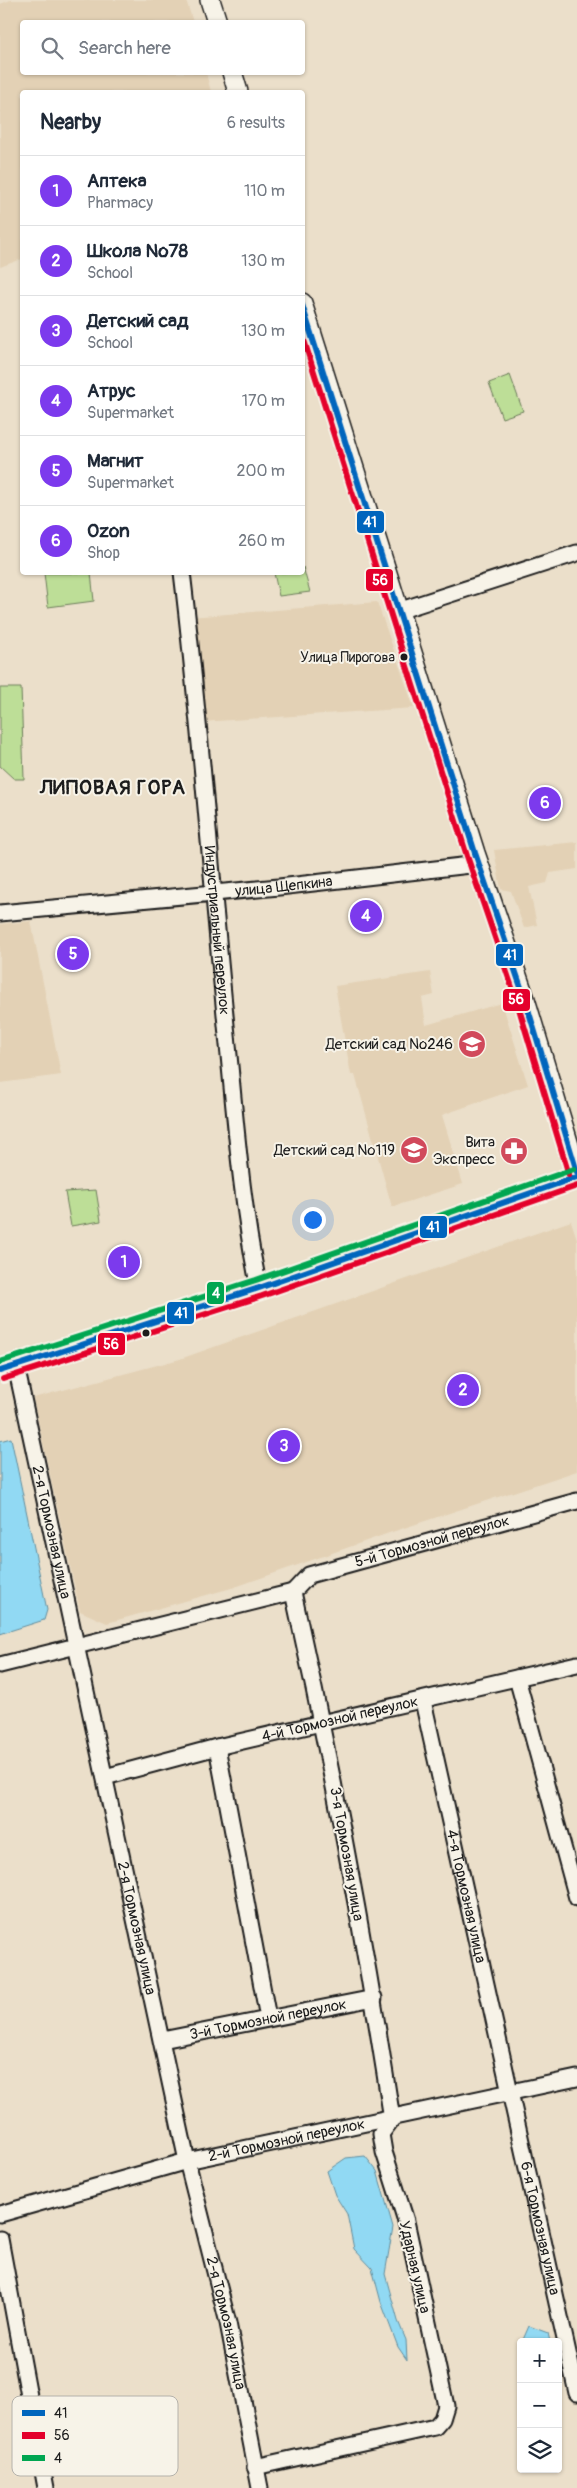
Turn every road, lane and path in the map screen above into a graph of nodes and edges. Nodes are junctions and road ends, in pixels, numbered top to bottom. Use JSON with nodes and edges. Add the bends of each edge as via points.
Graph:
{"nodes":[{"id":1,"x":210,"y":0,"type":"edge"},
{"id":2,"x":216,"y":20,"type":"edge"},
{"id":3,"x":233,"y":75,"type":"edge"},
{"id":4,"x":237,"y":90,"type":"edge"},
{"id":5,"x":305,"y":313,"type":"edge"},
{"id":6,"x":577,"y":552,"type":"edge"},
{"id":7,"x":182,"y":575,"type":"edge"},
{"id":8,"x":398,"y":611,"type":"junction"},
{"id":9,"x":479,"y":864,"type":"junction"},
{"id":10,"x":212,"y":893,"type":"junction"},
{"id":11,"x":0,"y":913,"type":"edge"},
{"id":12,"x":577,"y":1172,"type":"edge"},
{"id":13,"x":577,"y":1177,"type":"edge"},
{"id":14,"x":260,"y":1288,"type":"junction"},
{"id":15,"x":8,"y":1369,"type":"edge"},
{"id":16,"x":576,"y":1506,"type":"edge"},
{"id":17,"x":293,"y":1592,"type":"junction"},
{"id":18,"x":75,"y":1646,"type":"junction"},
{"id":19,"x":577,"y":1664,"type":"edge"},
{"id":20,"x":0,"y":1665,"type":"edge"},
{"id":21,"x":517,"y":1678,"type":"junction"},
{"id":22,"x":423,"y":1700,"type":"junction"},
{"id":23,"x":323,"y":1723,"type":"junction"},
{"id":24,"x":216,"y":1747,"type":"junction"},
{"id":25,"x":105,"y":1777,"type":"junction"},
{"id":26,"x":577,"y":1898,"type":"edge"},
{"id":27,"x":374,"y":1998,"type":"junction"},
{"id":28,"x":268,"y":2018,"type":"junction"},
{"id":29,"x":162,"y":2040,"type":"junction"},
{"id":30,"x":577,"y":2078,"type":"edge"},
{"id":31,"x":509,"y":2092,"type":"junction"},
{"id":32,"x":392,"y":2118,"type":"junction"},
{"id":33,"x":187,"y":2161,"type":"junction"},
{"id":34,"x":0,"y":2214,"type":"edge"},
{"id":35,"x":0,"y":2239,"type":"edge"},
{"id":36,"x":577,"y":2393,"type":"edge"},
{"id":37,"x":29,"y":2396,"type":"edge"},
{"id":38,"x":255,"y":2467,"type":"junction"},
{"id":39,"x":260,"y":2488,"type":"edge"}],
"edges":[{"from":1,"to":2,"type":"street"},
{"from":3,"to":4,"type":"street"},
{"from":5,"to":8,"type":"street"},
{"from":6,"to":8,"type":"street"},
{"from":7,"to":10,"type":"street","name":"Индустриальный переулок"},
{"from":8,"to":9,"type":"street"},
{"from":9,"to":10,"type":"street","name":"улица Щепкина"},
{"from":9,"to":12,"type":"street","via":[[525,999]]},
{"from":10,"to":11,"type":"street","name":"улица Щепкина"},
{"from":10,"to":14,"type":"street","name":"Индустриальный переулок","via":[[237,1147],[252,1256]]},
{"from":13,"to":14,"type":"street"},
{"from":14,"to":15,"type":"street"},
{"from":15,"to":18,"type":"street","name":"2-я Тормозная улица"},
{"from":16,"to":17,"type":"street","name":"5-й Тормозной переулок","via":[[309,1575]]},
{"from":17,"to":18,"type":"street"},
{"from":17,"to":23,"type":"street","name":"3-я Тормозная улица"},
{"from":18,"to":20,"type":"street"},
{"from":18,"to":25,"type":"street","name":"2-я Тормозная улица"},
{"from":19,"to":21,"type":"street","name":"4-й Тормозной переулок"},
{"from":21,"to":22,"type":"street","name":"4-й Тормозной переулок"},
{"from":21,"to":26,"type":"street"},
{"from":22,"to":23,"type":"street","name":"4-й Тормозной переулок"},
{"from":22,"to":31,"type":"street","name":"4-я Тормозная улица"},
{"from":23,"to":24,"type":"street","name":"4-й Тормозной переулок"},
{"from":23,"to":27,"type":"street","name":"3-я Тормозная улица"},
{"from":24,"to":25,"type":"street","name":"4-й Тормозной переулок"},
{"from":24,"to":28,"type":"street"},
{"from":25,"to":29,"type":"street","name":"2-я Тормозная улица"},
{"from":27,"to":28,"type":"street","name":"3-й Тормозной переулок"},
{"from":27,"to":32,"type":"street","name":"3-я Тормозная улица"},
{"from":28,"to":29,"type":"street","name":"3-й Тормозной переулок"},
{"from":29,"to":33,"type":"street","name":"2-я Тормозная улица"},
{"from":30,"to":31,"type":"street","name":"2-й Тормозной переулок"},
{"from":31,"to":32,"type":"street","name":"2-й Тормозной переулок"},
{"from":31,"to":36,"type":"street","name":"6-я Тормозная улица"},
{"from":32,"to":33,"type":"street","name":"2-й Тормозной переулок"},
{"from":32,"to":38,"type":"street","name":"Ударная улица","via":[[381,2134],[406,2221],[446,2406],[442,2419],[435,2427]]},
{"from":33,"to":34,"type":"street","name":"2-й Тормозной переулок"},
{"from":33,"to":38,"type":"street","name":"2-я Тормозная улица","via":[[228,2324]]},
{"from":35,"to":37,"type":"street"},
{"from":38,"to":39,"type":"street","name":"2-я Тормозная улица"}]}
